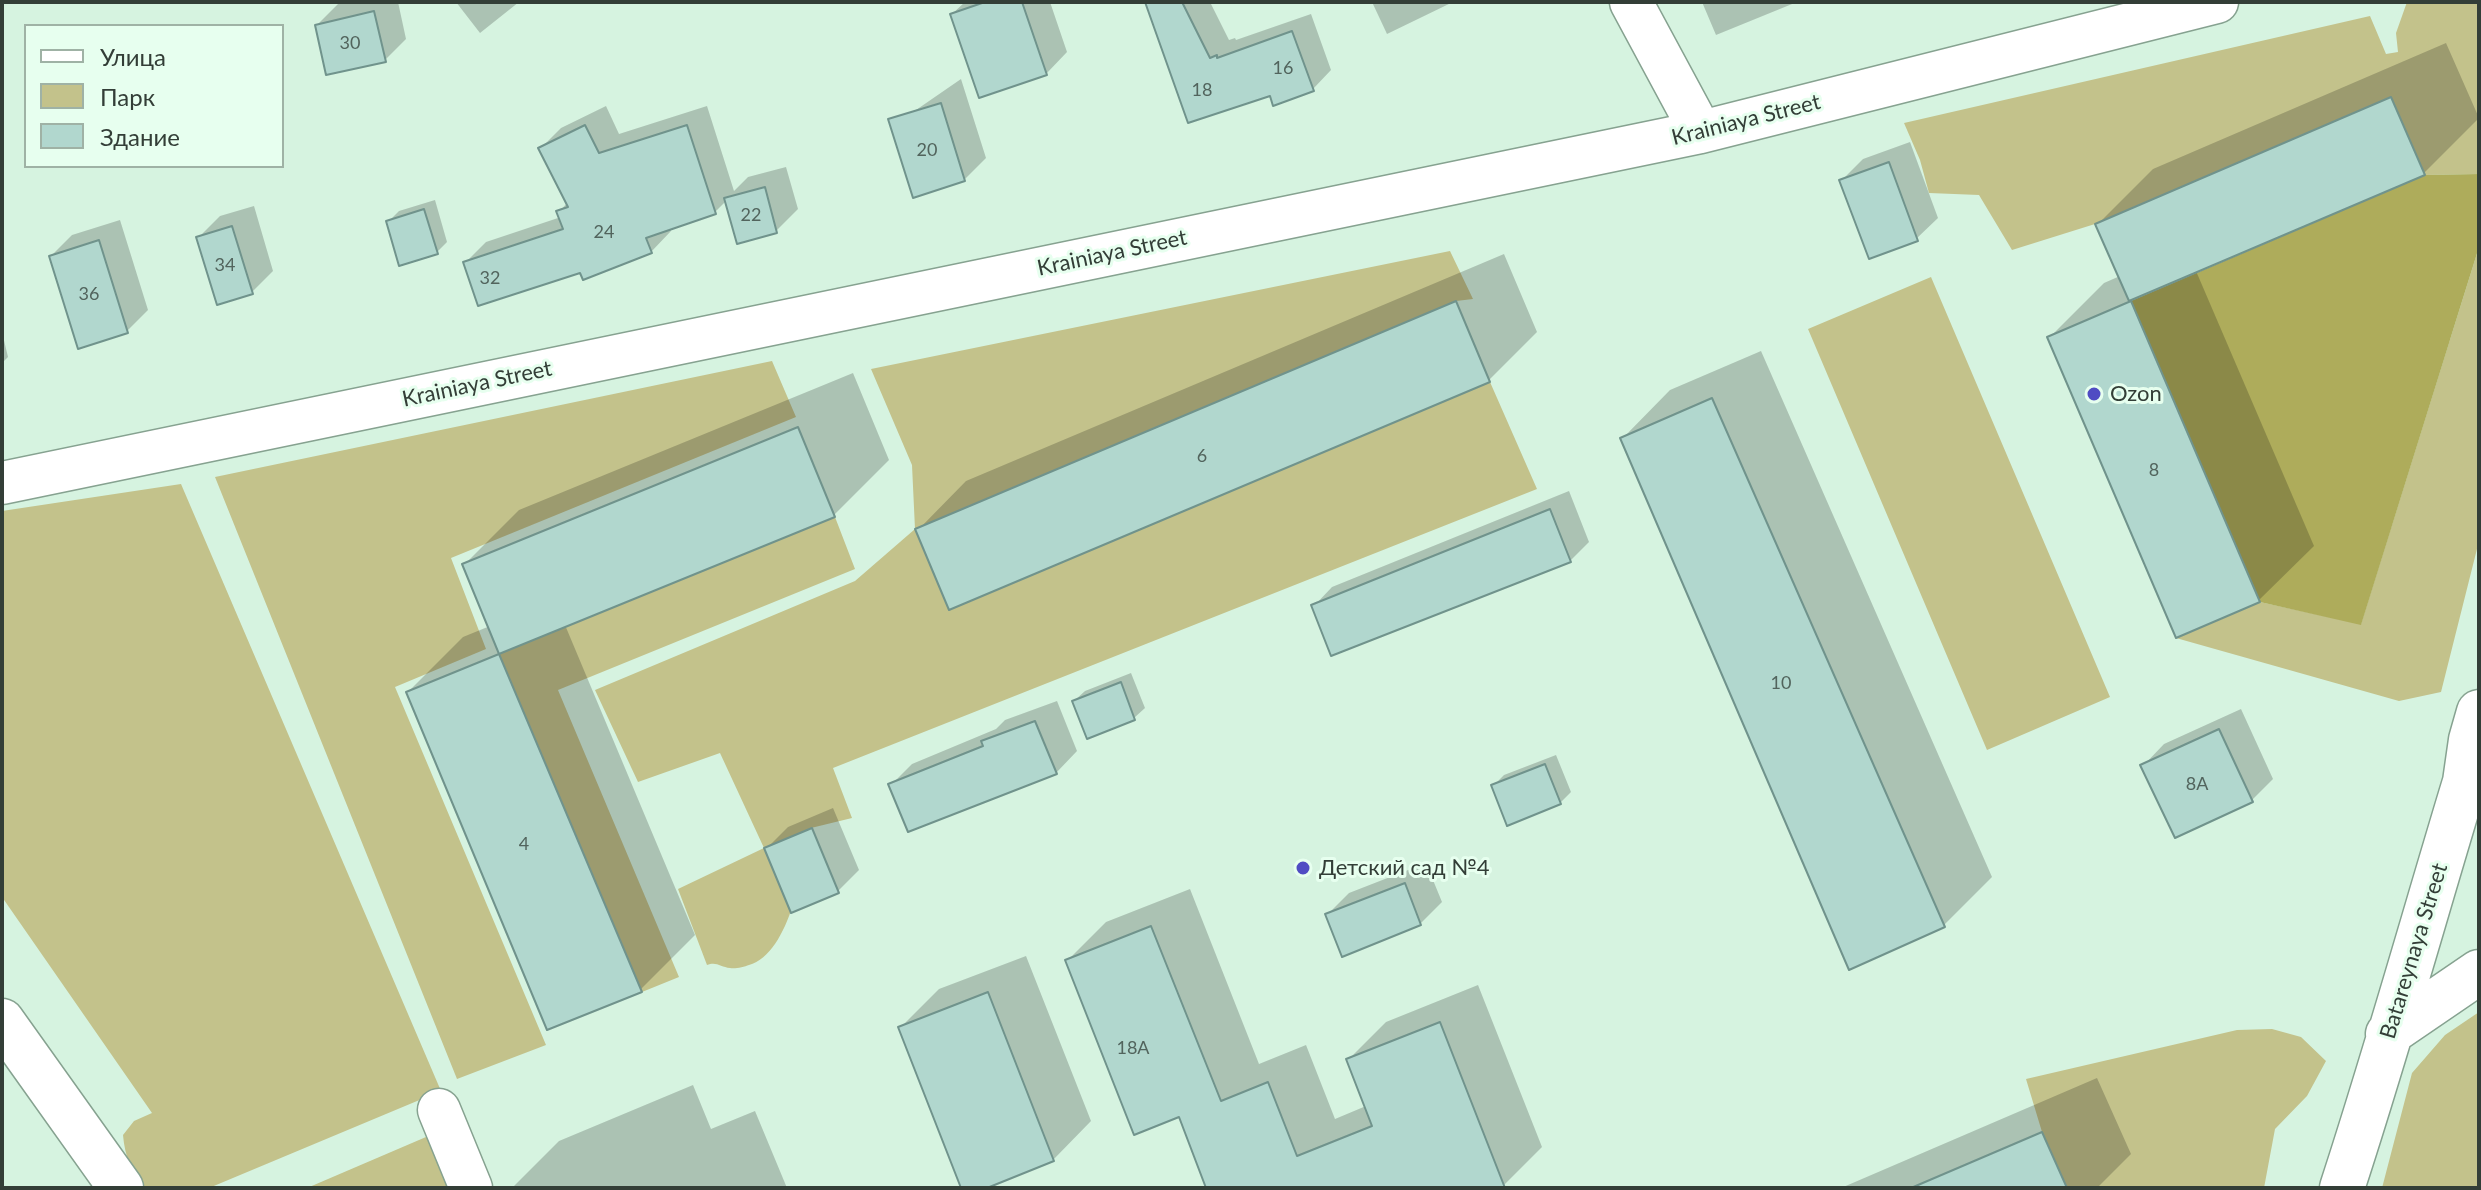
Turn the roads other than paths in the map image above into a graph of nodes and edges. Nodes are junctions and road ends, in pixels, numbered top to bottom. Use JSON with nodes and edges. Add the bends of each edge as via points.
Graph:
{"nodes":[{"id":1,"x":1631,"y":2,"type":"edge"},
{"id":2,"x":2217,"y":2,"type":"edge"},
{"id":3,"x":1701,"y":132,"type":"junction"},
{"id":4,"x":2,"y":483,"type":"edge"},
{"id":5,"x":2479,"y":712,"type":"edge"},
{"id":6,"x":2479,"y":972,"type":"edge"},
{"id":7,"x":2,"y":1021,"type":"edge"},
{"id":8,"x":2388,"y":1034,"type":"junction"},
{"id":9,"x":439,"y":1110,"type":"dead end"},
{"id":10,"x":121,"y":1188,"type":"edge"},
{"id":11,"x":471,"y":1188,"type":"edge"},
{"id":12,"x":2342,"y":1188,"type":"edge"}],
"edges":[{"from":1,"to":3,"type":"street"},
{"from":2,"to":3,"type":"street","name":"Krainiaya Street"},
{"from":3,"to":4,"type":"street","name":"Krainiaya Street"},
{"from":5,"to":8,"type":"main road","name":"Batareynaya Street","via":[[2465,782]]},
{"from":6,"to":8,"type":"main road"},
{"from":7,"to":10,"type":"main road"},
{"from":8,"to":12,"type":"main road","name":"Batareynaya Street"},
{"from":9,"to":11,"type":"street"}]}
